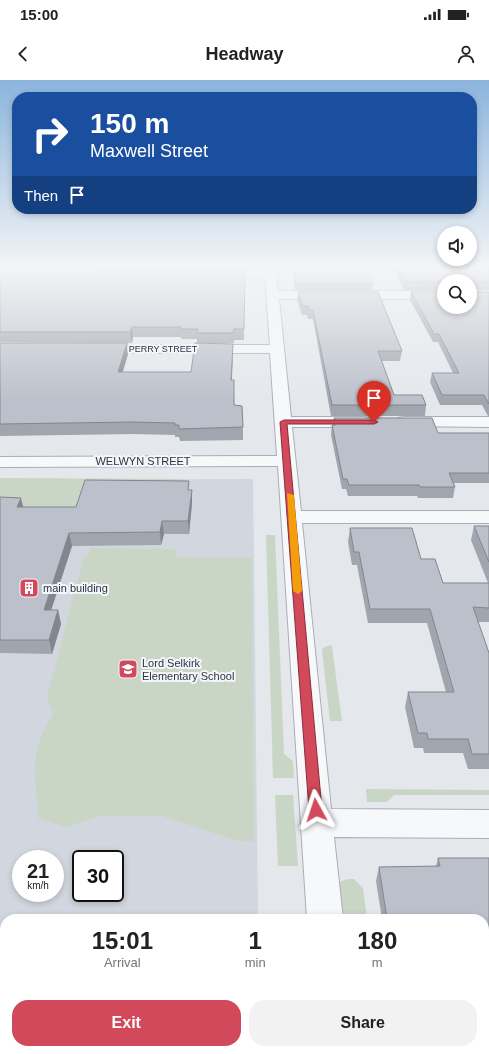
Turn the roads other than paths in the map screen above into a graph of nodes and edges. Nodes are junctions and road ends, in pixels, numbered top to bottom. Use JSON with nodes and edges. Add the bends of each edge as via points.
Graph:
{"nodes":[{"id":1,"x":274,"y":311,"type":"edge"},
{"id":2,"x":82,"y":349,"type":"edge"},
{"id":3,"x":277,"y":349,"type":"junction"},
{"id":4,"x":284,"y":422,"type":"junction"},
{"id":5,"x":489,"y":422,"type":"edge"},
{"id":6,"x":286,"y":461,"type":"junction"},
{"id":7,"x":0,"y":462,"type":"edge"},
{"id":8,"x":291,"y":517,"type":"junction"},
{"id":9,"x":489,"y":517,"type":"edge"},
{"id":10,"x":317,"y":823,"type":"junction"},
{"id":11,"x":489,"y":824,"type":"edge"},
{"id":12,"x":325,"y":914,"type":"edge"}],
"edges":[{"from":1,"to":3,"type":"street"},
{"from":2,"to":3,"type":"street","name":"PERRY STREET"},
{"from":3,"to":4,"type":"street"},
{"from":4,"to":5,"type":"street"},
{"from":4,"to":6,"type":"street"},
{"from":6,"to":7,"type":"street","name":"WELWYN STREET"},
{"from":6,"to":8,"type":"street"},
{"from":8,"to":9,"type":"street"},
{"from":8,"to":10,"type":"street"},
{"from":10,"to":11,"type":"street"},
{"from":10,"to":12,"type":"street"}]}
